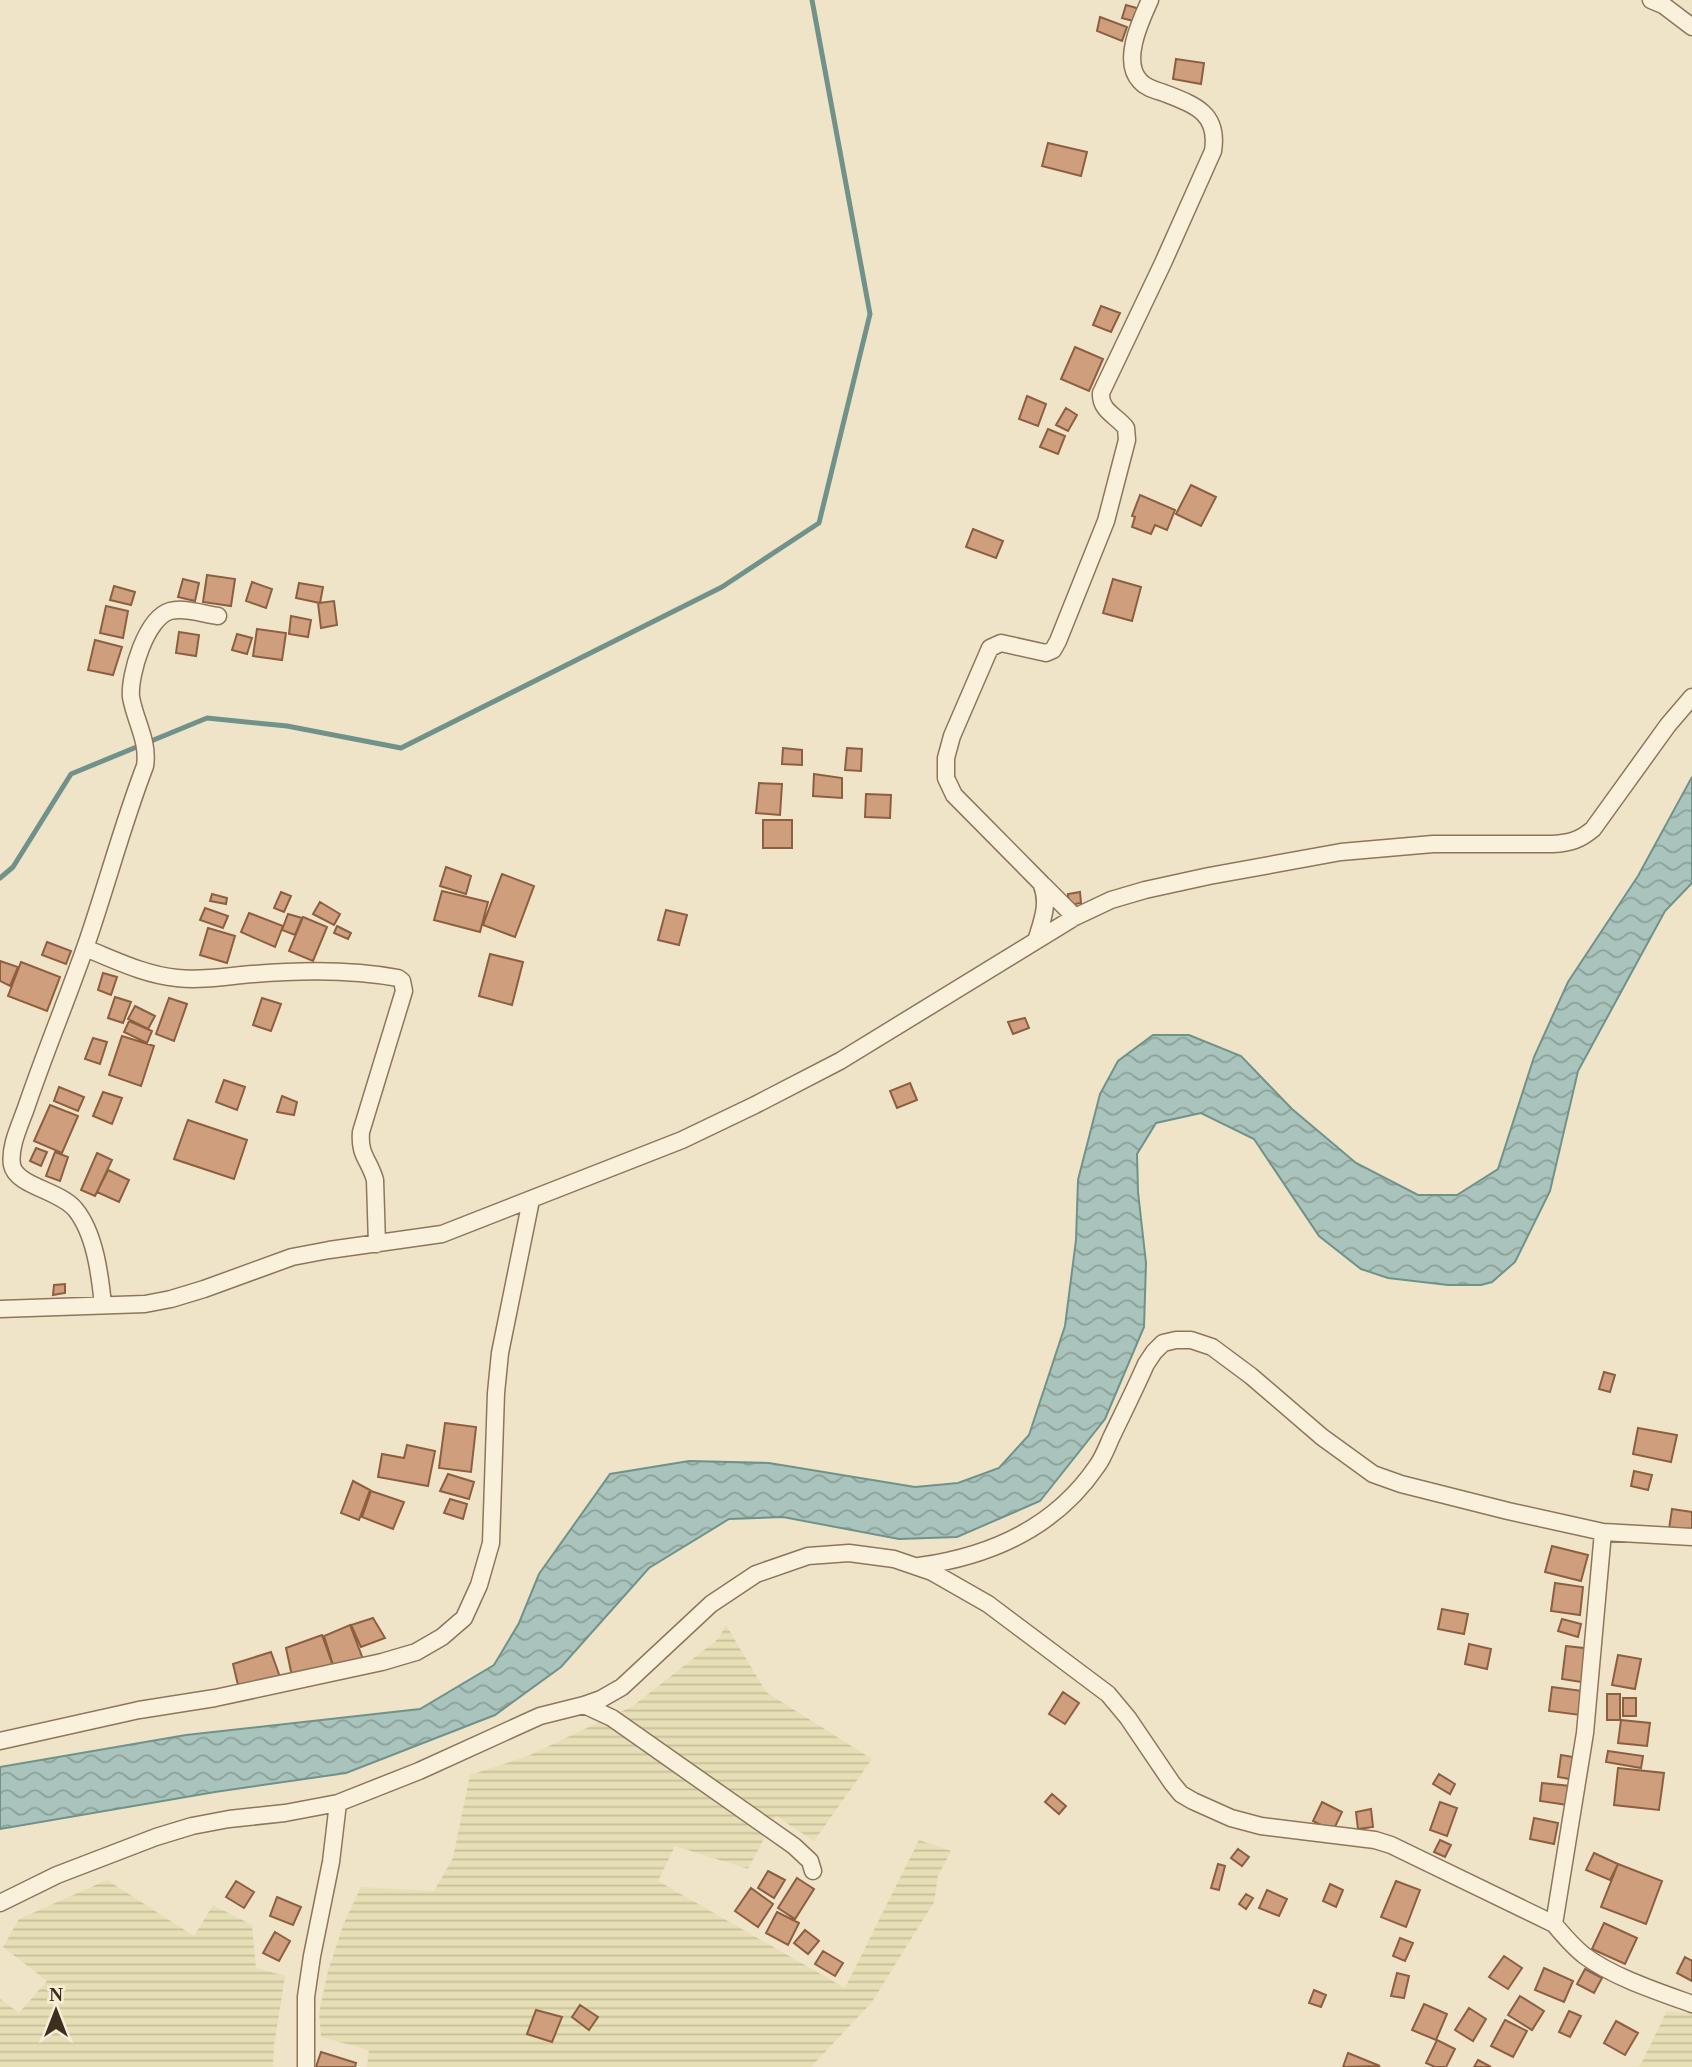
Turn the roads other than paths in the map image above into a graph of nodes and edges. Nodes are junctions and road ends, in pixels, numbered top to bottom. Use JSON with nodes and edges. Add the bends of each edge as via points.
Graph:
{"nodes":[{"id":1,"x":1150,"y":0,"type":"edge"},
{"id":2,"x":1651,"y":0,"type":"edge"},
{"id":3,"x":1692,"y":27,"type":"edge"},
{"id":4,"x":218,"y":616,"type":"dead end"},
{"id":5,"x":1692,"y":697,"type":"edge"},
{"id":6,"x":1041,"y":883,"type":"junction"},
{"id":7,"x":1074,"y":917,"type":"junction"},
{"id":8,"x":1036,"y":941,"type":"junction"},
{"id":9,"x":85,"y":948,"type":"junction"},
{"id":10,"x":531,"y":1200,"type":"junction"},
{"id":11,"x":377,"y":1244,"type":"junction"},
{"id":12,"x":103,"y":1305,"type":"junction"},
{"id":13,"x":0,"y":1309,"type":"edge"},
{"id":14,"x":1603,"y":1532,"type":"junction"},
{"id":15,"x":1692,"y":1537,"type":"edge"},
{"id":16,"x":916,"y":1566,"type":"junction"},
{"id":17,"x":584,"y":1705,"type":"junction"},
{"id":18,"x":0,"y":1741,"type":"edge"},
{"id":19,"x":338,"y":1803,"type":"junction"},
{"id":20,"x":813,"y":1871,"type":"dead end"},
{"id":21,"x":0,"y":1903,"type":"edge"},
{"id":22,"x":1554,"y":1924,"type":"junction"},
{"id":23,"x":1692,"y":2004,"type":"edge"},
{"id":24,"x":306,"y":2067,"type":"edge"}],
"edges":[{"from":1,"to":6,"type":"street","via":[[1133,44],[1136,76],[1148,88],[1184,101],[1209,118],[1213,151],[1101,393],[1106,410],[1126,428],[1127,440],[1106,521],[1058,641],[1045,653],[1001,643],[990,648],[946,758],[946,778],[954,795]]},
{"from":2,"to":3,"type":"street"},
{"from":4,"to":9,"type":"street","via":[[167,612],[146,636],[131,694],[146,749],[145,766]]},
{"from":5,"to":7,"type":"street","via":[[1593,829],[1570,843],[1433,844],[1341,852],[1145,890]]},
{"from":6,"to":7,"type":"street"},
{"from":6,"to":8,"type":"street","via":[[1046,900]]},
{"from":7,"to":8,"type":"street"},
{"from":8,"to":10,"type":"street","via":[[755,1105]]},
{"from":9,"to":11,"type":"street","via":[[177,978],[361,972],[402,981],[404,991],[361,1132],[361,1149],[375,1180]]},
{"from":9,"to":12,"type":"street","via":[[39,1069],[12,1163],[20,1178],[62,1198],[77,1212],[97,1259]]},
{"from":10,"to":11,"type":"street","via":[[442,1234]]},
{"from":10,"to":18,"type":"street","via":[[500,1353],[491,1543],[464,1618],[416,1652],[383,1662]]},
{"from":11,"to":12,"type":"street","via":[[292,1257],[171,1299]]},
{"from":12,"to":13,"type":"street"},
{"from":14,"to":15,"type":"street"},
{"from":14,"to":16,"type":"street","via":[[1373,1474],[1212,1348],[1176,1339],[1153,1352],[1098,1465],[1071,1499],[1044,1522],[985,1551]]},
{"from":14,"to":22,"type":"street","via":[[1585,1733]]},
{"from":16,"to":17,"type":"street","via":[[849,1553],[808,1556],[756,1574],[711,1604],[622,1687]]},
{"from":16,"to":22,"type":"street","via":[[988,1604],[1108,1694],[1172,1783],[1193,1801],[1261,1826],[1391,1845]]},
{"from":17,"to":19,"type":"street","via":[[540,1716]]},
{"from":17,"to":20,"type":"street","via":[[612,1718],[794,1846],[810,1861]]},
{"from":19,"to":21,"type":"street","via":[[192,1826],[57,1875]]},
{"from":19,"to":24,"type":"street","via":[[306,1997]]},
{"from":22,"to":23,"type":"street","via":[[1587,1957],[1652,1990]]}]}
